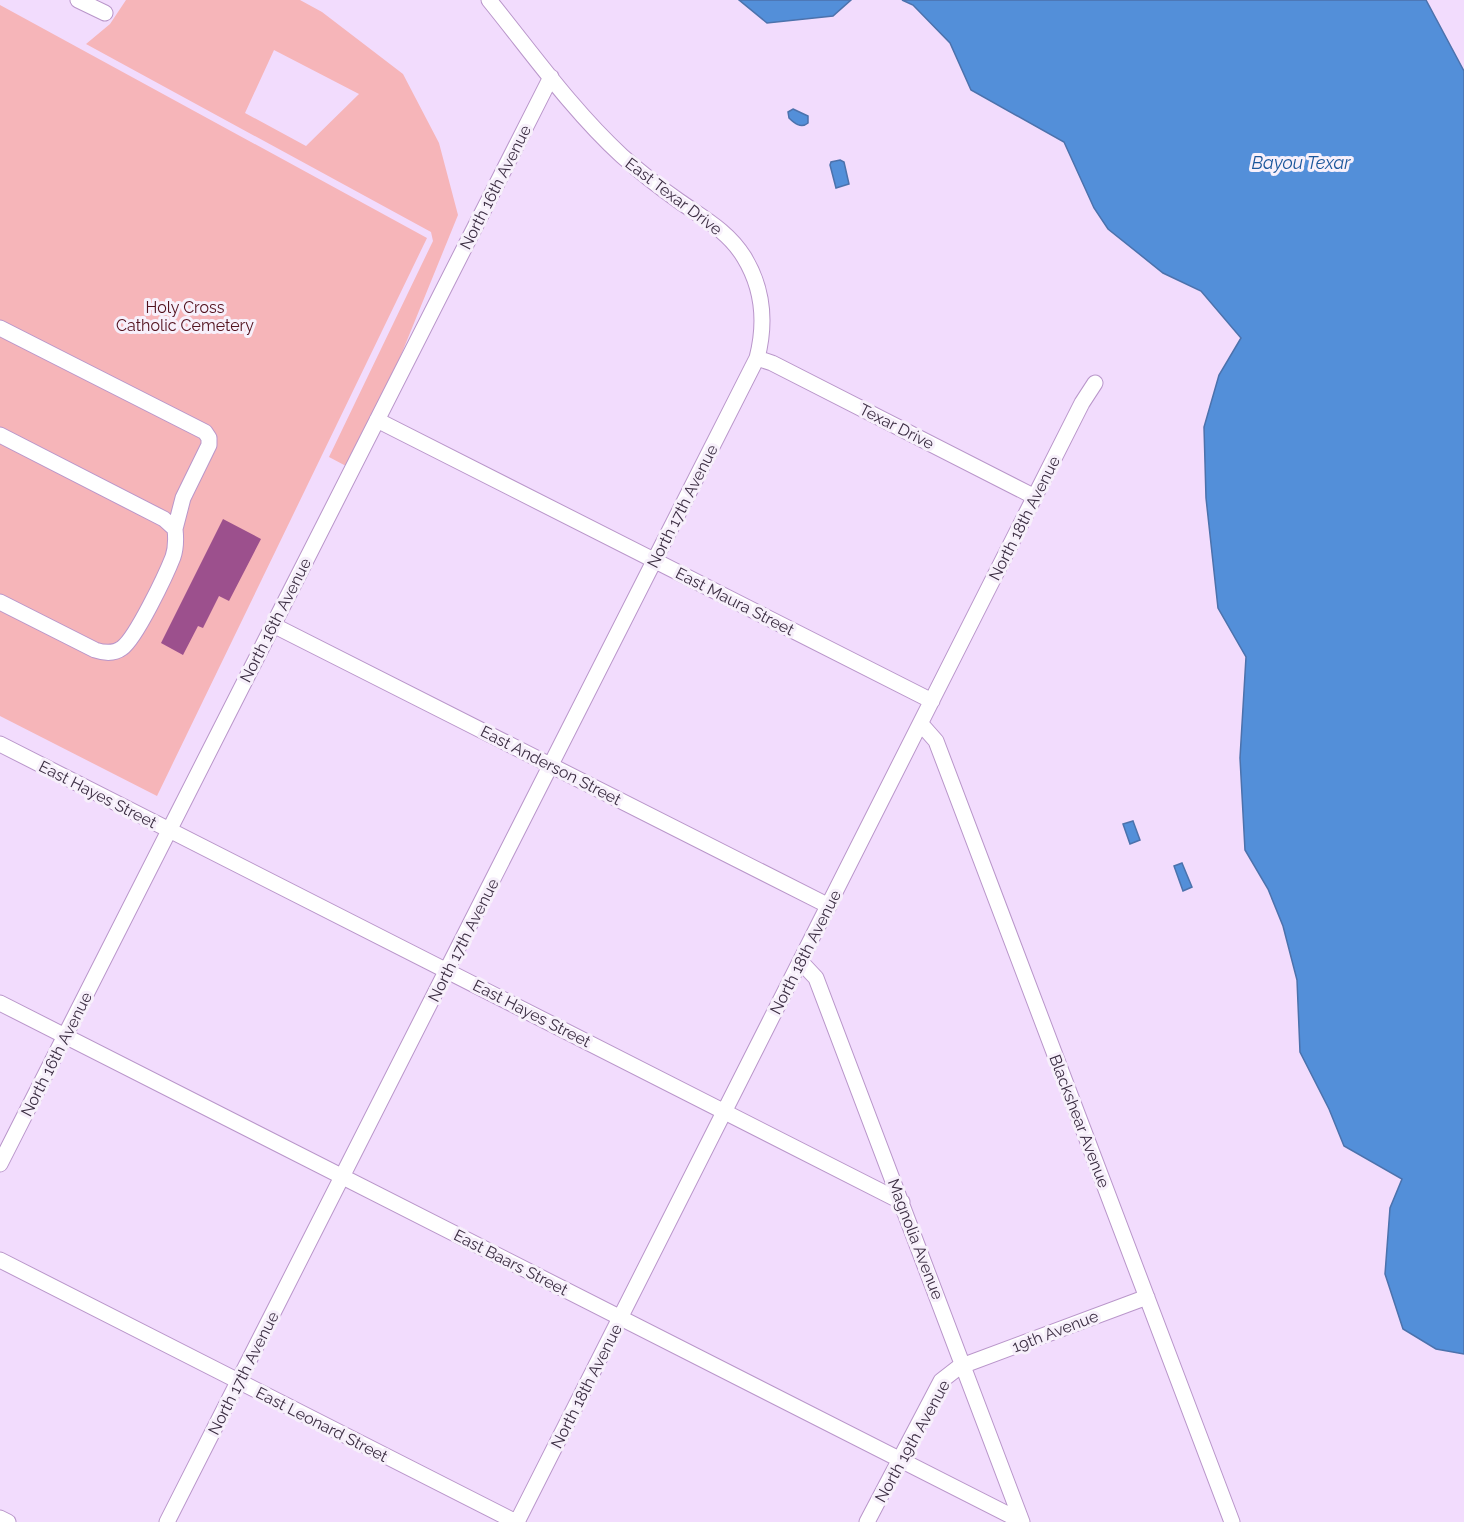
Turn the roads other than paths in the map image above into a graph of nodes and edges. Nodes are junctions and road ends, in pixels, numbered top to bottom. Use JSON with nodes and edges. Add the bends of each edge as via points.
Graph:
{"nodes":[{"id":1,"x":78,"y":0,"type":"edge"},
{"id":2,"x":489,"y":0,"type":"edge"},
{"id":3,"x":105,"y":13,"type":"dead end"},
{"id":4,"x":551,"y":77,"type":"junction"},
{"id":5,"x":0,"y":328,"type":"edge"},
{"id":6,"x":758,"y":358,"type":"junction"},
{"id":7,"x":1095,"y":383,"type":"dead end"},
{"id":8,"x":377,"y":420,"type":"junction"},
{"id":9,"x":0,"y":435,"type":"edge"},
{"id":10,"x":1035,"y":497,"type":"junction"},
{"id":11,"x":175,"y":529,"type":"junction"},
{"id":12,"x":655,"y":561,"type":"junction"},
{"id":13,"x":0,"y":602,"type":"edge"},
{"id":14,"x":273,"y":625,"type":"junction"},
{"id":15,"x":932,"y":701,"type":"junction"},
{"id":16,"x":921,"y":724,"type":"junction"},
{"id":17,"x":0,"y":744,"type":"edge"},
{"id":18,"x":551,"y":766,"type":"junction"},
{"id":19,"x":169,"y":830,"type":"junction"},
{"id":20,"x":829,"y":906,"type":"junction"},
{"id":21,"x":801,"y":962,"type":"junction"},
{"id":22,"x":447,"y":970,"type":"junction"},
{"id":23,"x":0,"y":1003,"type":"edge"},
{"id":24,"x":65,"y":1036,"type":"junction"},
{"id":25,"x":725,"y":1111,"type":"junction"},
{"id":26,"x":0,"y":1164,"type":"edge"},
{"id":27,"x":343,"y":1176,"type":"junction"},
{"id":28,"x":902,"y":1202,"type":"junction"},
{"id":29,"x":0,"y":1260,"type":"edge"},
{"id":30,"x":1147,"y":1297,"type":"junction"},
{"id":31,"x":621,"y":1318,"type":"junction"},
{"id":32,"x":963,"y":1366,"type":"junction"},
{"id":33,"x":239,"y":1381,"type":"junction"},
{"id":34,"x":899,"y":1458,"type":"junction"},
{"id":35,"x":0,"y":1518,"type":"edge"},
{"id":36,"x":8,"y":1522,"type":"edge"},
{"id":37,"x":168,"y":1522,"type":"edge"},
{"id":38,"x":517,"y":1522,"type":"edge"},
{"id":39,"x":867,"y":1522,"type":"edge"},
{"id":40,"x":1021,"y":1522,"type":"edge"},
{"id":41,"x":1232,"y":1522,"type":"edge"}],
"edges":[{"from":1,"to":3,"type":"street"},
{"from":2,"to":4,"type":"street","name":"East Texar Drive"},
{"from":4,"to":6,"type":"street","name":"East Texar Drive","via":[[621,155],[717,227],[743,256],[753,274],[762,309]]},
{"from":4,"to":8,"type":"street","name":"North 16th Avenue"},
{"from":5,"to":11,"type":"street","via":[[205,432],[209,445],[183,498]]},
{"from":6,"to":10,"type":"street","name":"Texar Drive"},
{"from":6,"to":12,"type":"street","name":"North 17th Avenue"},
{"from":7,"to":10,"type":"street","name":"North 18th Avenue"},
{"from":8,"to":12,"type":"street","name":"East Maura Street"},
{"from":8,"to":14,"type":"street","name":"North 16th Avenue"},
{"from":9,"to":11,"type":"street","via":[[154,514]]},
{"from":10,"to":15,"type":"street","name":"North 18th Avenue"},
{"from":11,"to":13,"type":"street","via":[[174,555],[133,635],[120,649],[95,650]]},
{"from":12,"to":15,"type":"street","name":"East Maura Street"},
{"from":12,"to":18,"type":"street","name":"North 17th Avenue"},
{"from":14,"to":18,"type":"street","name":"East Anderson Street"},
{"from":14,"to":19,"type":"street","name":"North 16th Avenue"},
{"from":15,"to":16,"type":"street","name":"North 18th Avenue"},
{"from":16,"to":20,"type":"street","name":"North 18th Avenue"},
{"from":16,"to":30,"type":"street","name":"Blackshear Avenue","via":[[936,741]]},
{"from":17,"to":19,"type":"street","name":"East Hayes Street"},
{"from":18,"to":20,"type":"street","name":"East Anderson Street"},
{"from":18,"to":22,"type":"street","name":"North 17th Avenue"},
{"from":19,"to":22,"type":"street","name":"East Hayes Street"},
{"from":19,"to":24,"type":"street","name":"North 16th Avenue"},
{"from":20,"to":21,"type":"street","name":"North 18th Avenue"},
{"from":21,"to":25,"type":"street","name":"North 18th Avenue"},
{"from":21,"to":28,"type":"street","name":"Magnolia Avenue","via":[[816,978]]},
{"from":22,"to":25,"type":"street","name":"East Hayes Street"},
{"from":22,"to":27,"type":"street","name":"North 17th Avenue"},
{"from":23,"to":24,"type":"street","name":"East Baars Street"},
{"from":24,"to":26,"type":"street","name":"North 16th Avenue"},
{"from":24,"to":27,"type":"street","name":"East Baars Street"},
{"from":25,"to":28,"type":"street","name":"East Hayes Street"},
{"from":25,"to":31,"type":"street","name":"North 18th Avenue"},
{"from":27,"to":31,"type":"street","name":"East Baars Street"},
{"from":27,"to":33,"type":"street","name":"North 17th Avenue"},
{"from":28,"to":32,"type":"street","name":"Magnolia Avenue"},
{"from":29,"to":33,"type":"street","name":"East Leonard Street"},
{"from":30,"to":32,"type":"street","name":"19th Avenue"},
{"from":30,"to":41,"type":"street","name":"Blackshear Avenue"},
{"from":31,"to":34,"type":"street","name":"East Baars Street"},
{"from":31,"to":38,"type":"street","name":"North 18th Avenue"},
{"from":32,"to":34,"type":"street","name":"North 19th Avenue","via":[[941,1381]]},
{"from":32,"to":40,"type":"street","name":"Magnolia Avenue"},
{"from":33,"to":37,"type":"street","name":"North 17th Avenue"},
{"from":33,"to":38,"type":"street","name":"East Leonard Street"},
{"from":34,"to":39,"type":"street","name":"North 19th Avenue"},
{"from":34,"to":40,"type":"street","name":"East Baars Street"},
{"from":35,"to":36,"type":"street"}]}
